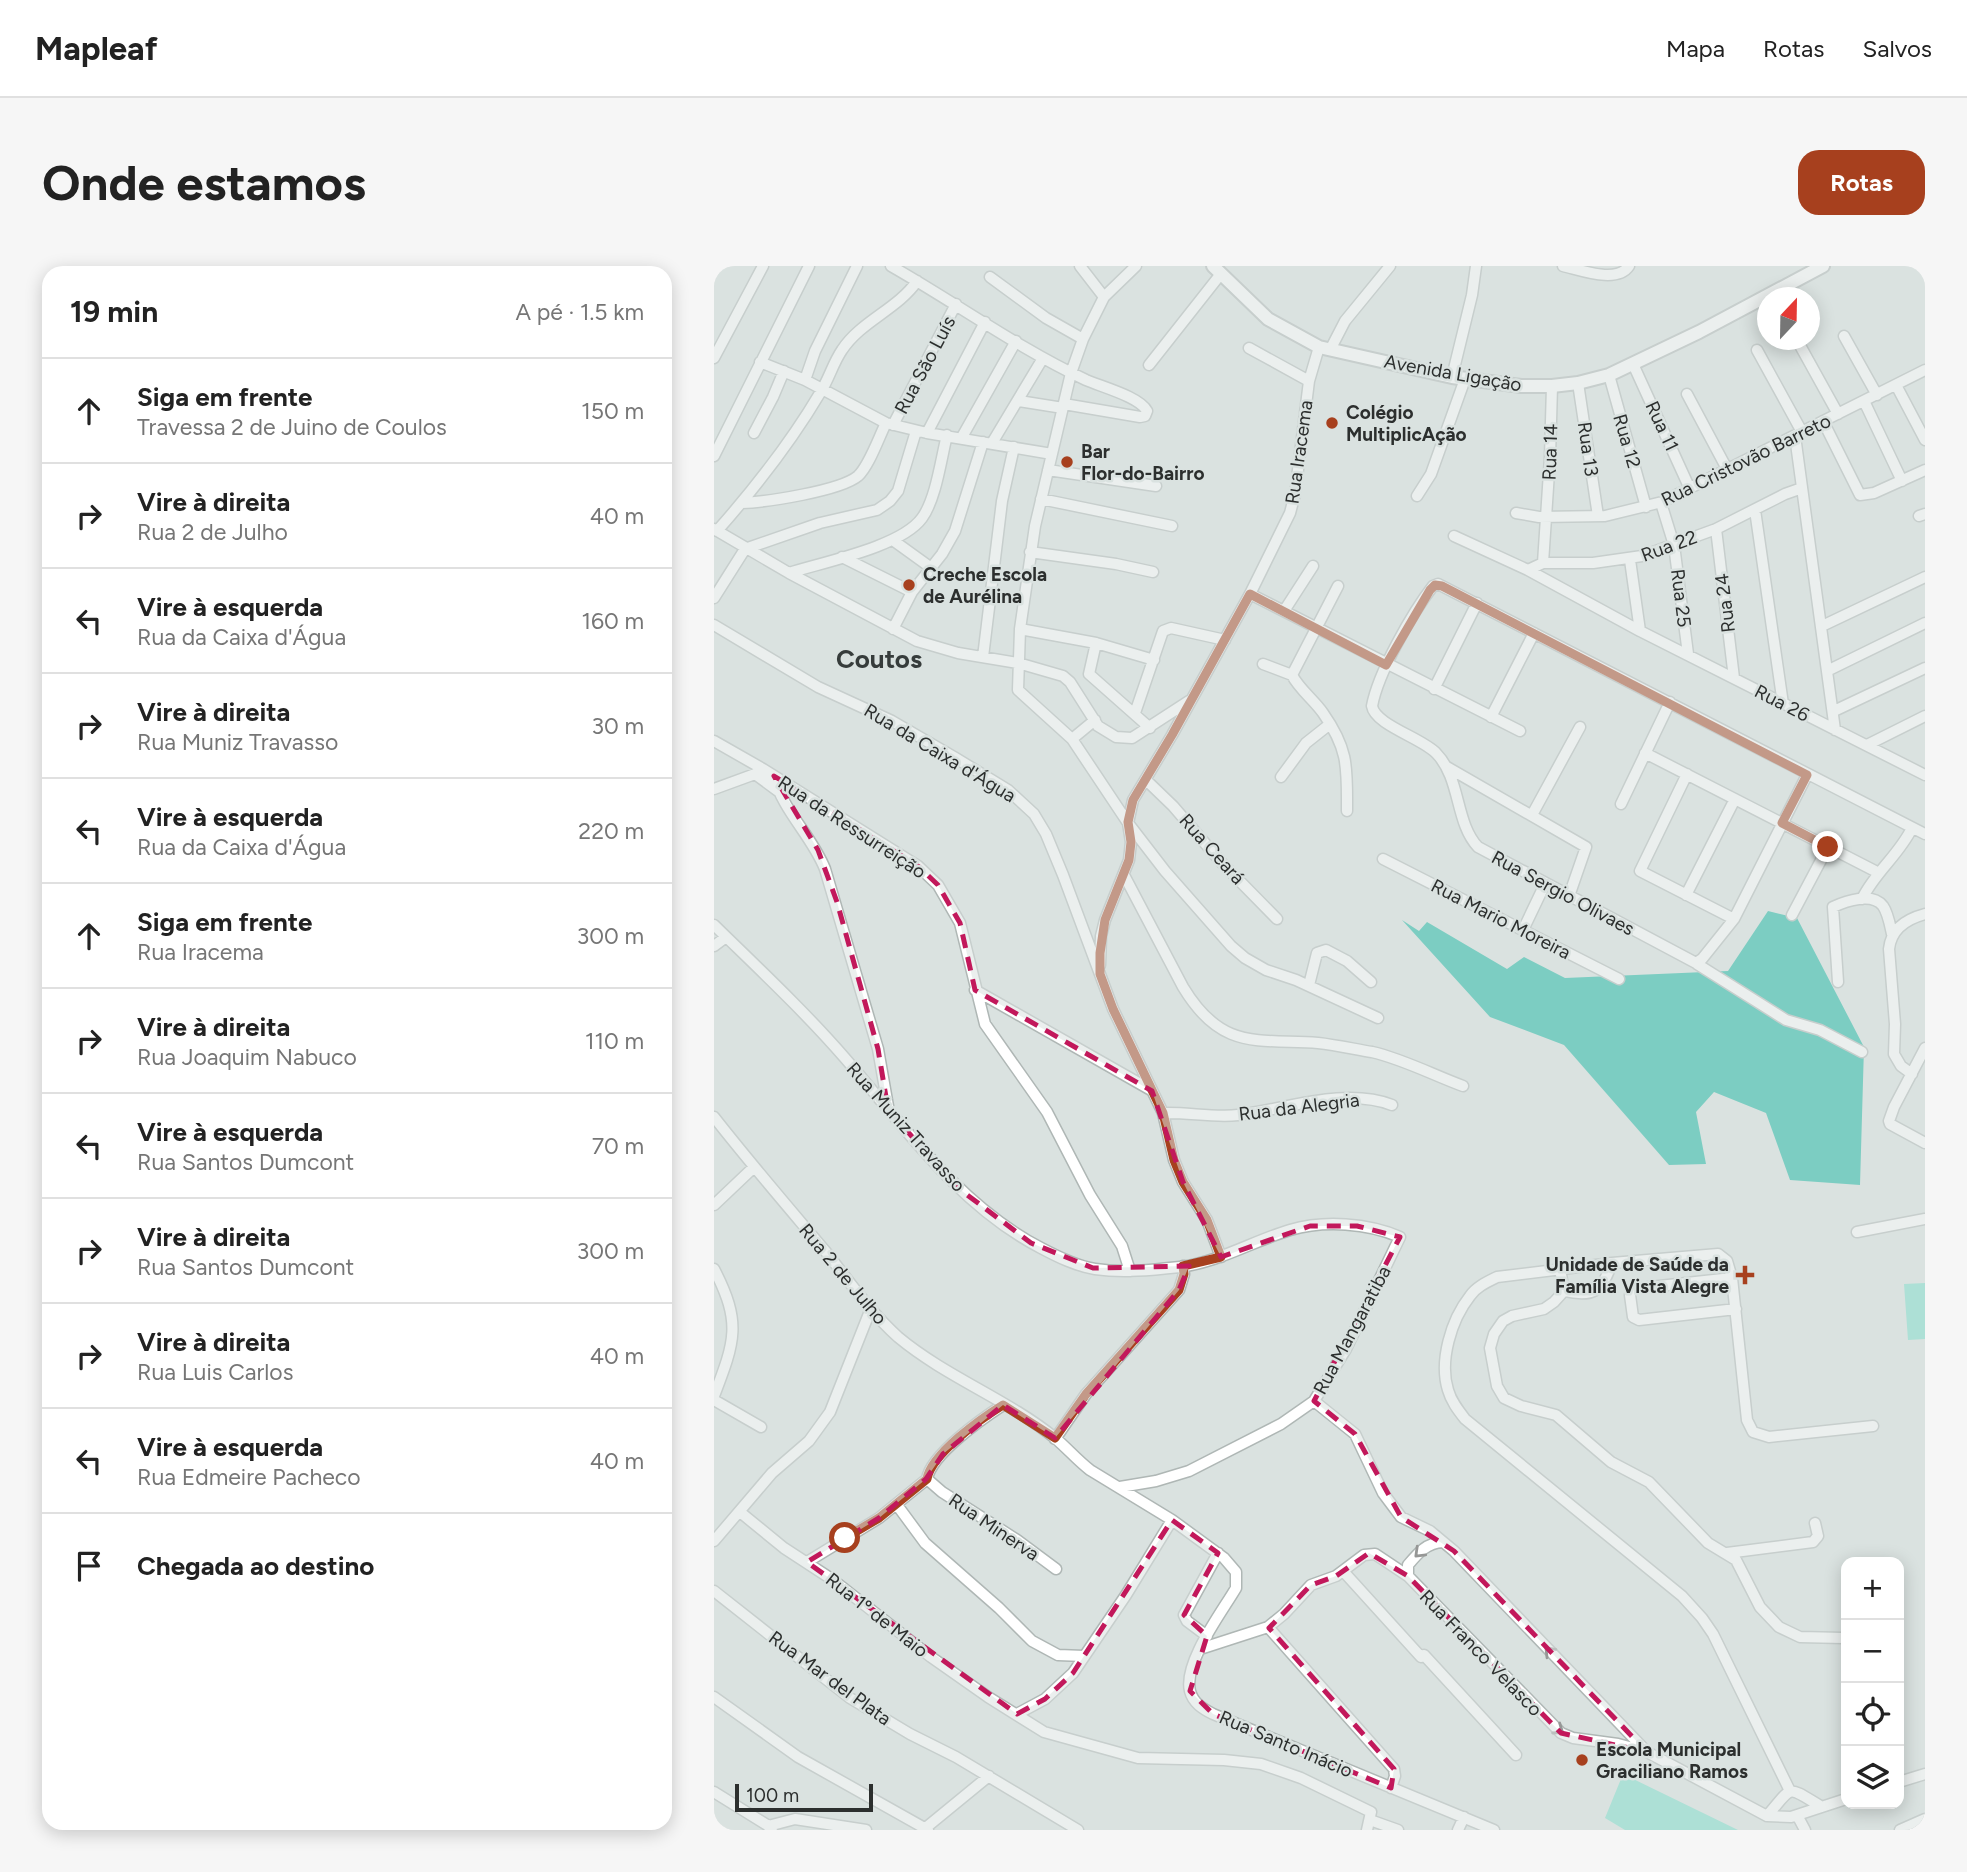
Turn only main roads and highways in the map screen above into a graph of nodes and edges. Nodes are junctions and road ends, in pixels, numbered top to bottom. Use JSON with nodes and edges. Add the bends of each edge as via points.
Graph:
{"nodes":[{"id":1,"x":1823,"y":266,"type":"edge"},
{"id":2,"x":1217,"y":271,"type":"edge"}],
"edges":[{"from":1,"to":2,"type":"main road","name":"Avenida Ligação","via":[[1633,365],[1609,375],[1552,386],[1459,378],[1325,348],[1268,319]]}]}
